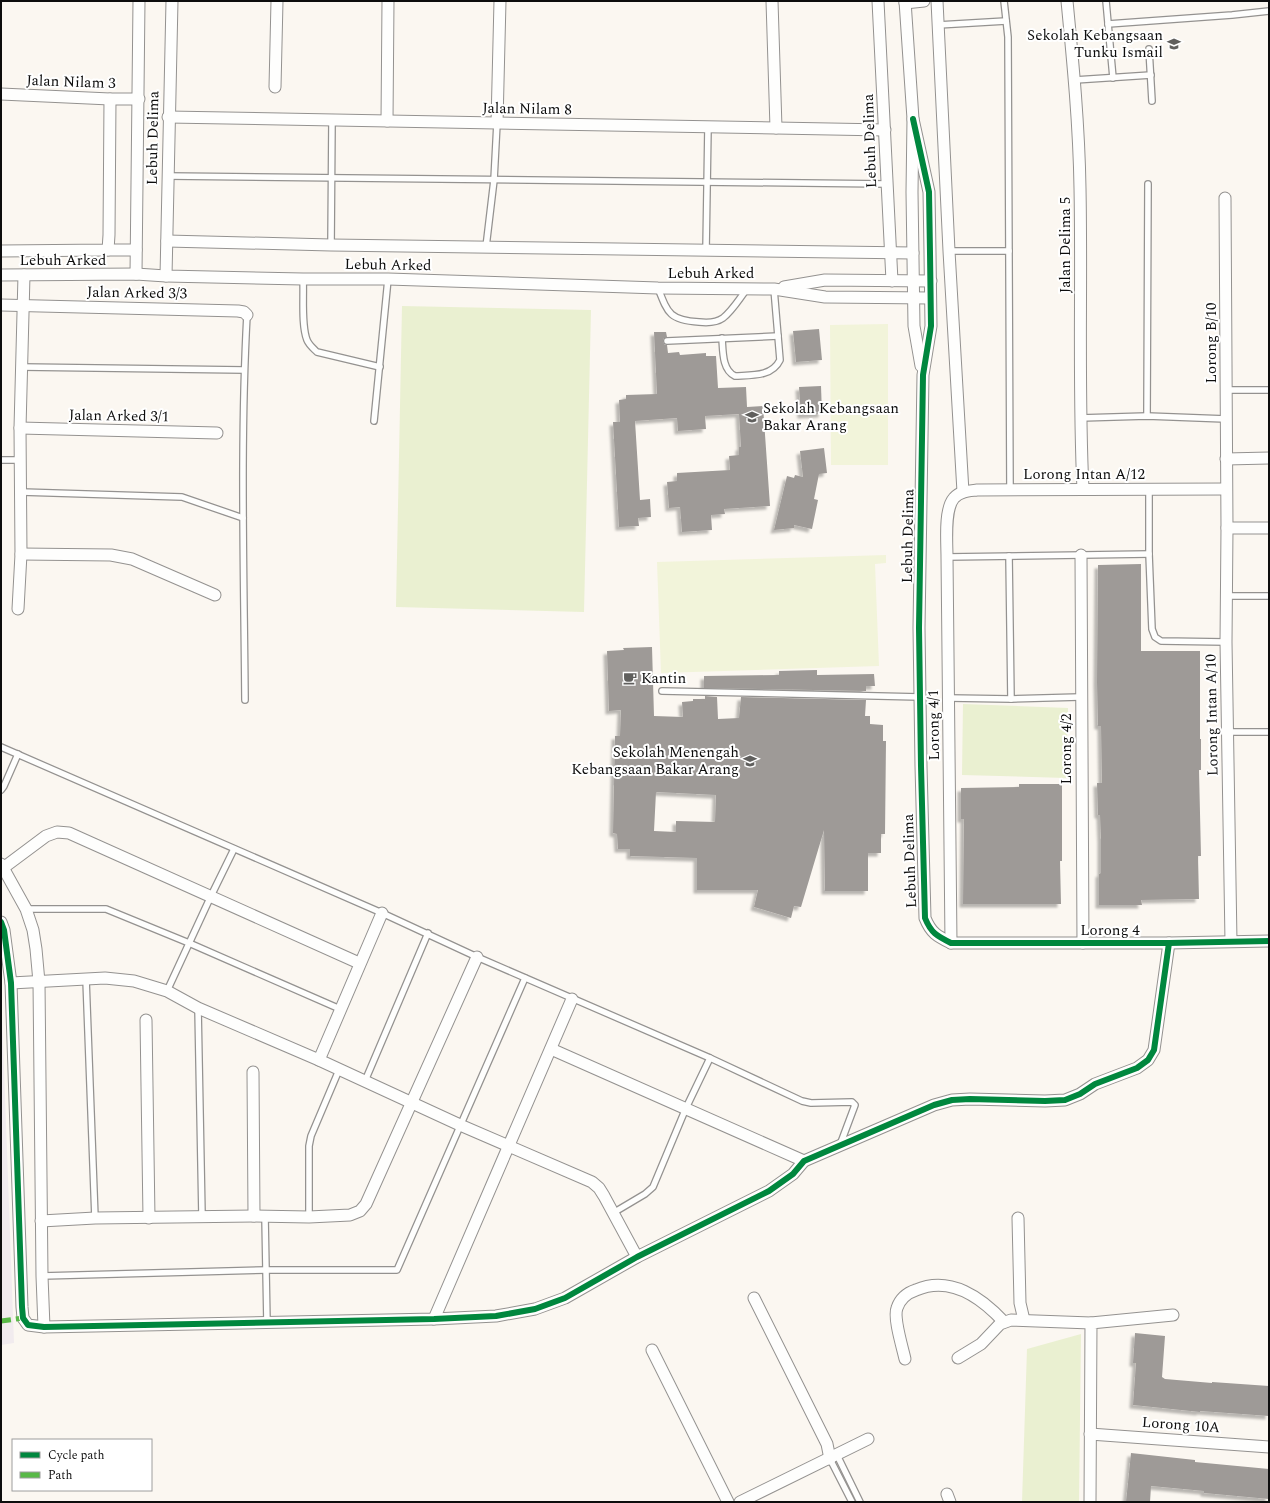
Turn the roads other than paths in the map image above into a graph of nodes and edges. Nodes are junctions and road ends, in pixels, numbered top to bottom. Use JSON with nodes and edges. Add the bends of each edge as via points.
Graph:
{"nodes":[{"id":1,"x":139,"y":1,"type":"edge"},
{"id":2,"x":172,"y":1,"type":"edge"},
{"id":3,"x":277,"y":1,"type":"edge"},
{"id":4,"x":388,"y":1,"type":"edge"},
{"id":5,"x":500,"y":1,"type":"edge"},
{"id":6,"x":772,"y":1,"type":"edge"},
{"id":7,"x":878,"y":1,"type":"edge"},
{"id":8,"x":924,"y":1,"type":"edge"},
{"id":9,"x":937,"y":1,"type":"edge"},
{"id":10,"x":1004,"y":1,"type":"edge"},
{"id":11,"x":1066,"y":1,"type":"edge"},
{"id":12,"x":1106,"y":1,"type":"edge"},
{"id":13,"x":905,"y":2,"type":"edge"},
{"id":14,"x":1269,"y":11,"type":"edge"},
{"id":15,"x":1006,"y":21,"type":"junction"},
{"id":16,"x":1108,"y":24,"type":"junction"},
{"id":17,"x":938,"y":25,"type":"junction"},
{"id":18,"x":1149,"y":49,"type":"dead end"},
{"id":19,"x":1150,"y":75,"type":"junction"},
{"id":20,"x":1113,"y":78,"type":"junction"},
{"id":21,"x":1075,"y":80,"type":"junction"},
{"id":22,"x":275,"y":87,"type":"dead end"},
{"id":23,"x":1,"y":94,"type":"edge"},
{"id":24,"x":110,"y":99,"type":"junction"},
{"id":25,"x":139,"y":99,"type":"junction"},
{"id":26,"x":1152,"y":101,"type":"dead end"},
{"id":27,"x":168,"y":117,"type":"junction"},
{"id":28,"x":913,"y":119,"type":"junction"},
{"id":29,"x":332,"y":120,"type":"junction"},
{"id":30,"x":387,"y":121,"type":"junction"},
{"id":31,"x":497,"y":123,"type":"junction"},
{"id":32,"x":708,"y":127,"type":"junction"},
{"id":33,"x":776,"y":128,"type":"junction"},
{"id":34,"x":885,"y":130,"type":"junction"},
{"id":35,"x":167,"y":176,"type":"junction"},
{"id":36,"x":332,"y":178,"type":"junction"},
{"id":37,"x":494,"y":180,"type":"junction"},
{"id":38,"x":707,"y":182,"type":"junction"},
{"id":39,"x":886,"y":184,"type":"junction"},
{"id":40,"x":1148,"y":184,"type":"dead end"},
{"id":41,"x":1225,"y":198,"type":"dead end"},
{"id":42,"x":167,"y":241,"type":"junction"},
{"id":43,"x":331,"y":245,"type":"junction"},
{"id":44,"x":486,"y":247,"type":"junction"},
{"id":45,"x":108,"y":250,"type":"junction"},
{"id":46,"x":136,"y":250,"type":"junction"},
{"id":47,"x":706,"y":250,"type":"junction"},
{"id":48,"x":1,"y":251,"type":"edge"},
{"id":49,"x":949,"y":251,"type":"junction"},
{"id":50,"x":1009,"y":251,"type":"junction"},
{"id":51,"x":890,"y":252,"type":"junction"},
{"id":52,"x":913,"y":253,"type":"junction"},
{"id":53,"x":136,"y":274,"type":"junction"},
{"id":54,"x":1,"y":275,"type":"edge"},
{"id":55,"x":24,"y":275,"type":"junction"},
{"id":56,"x":166,"y":276,"type":"junction"},
{"id":57,"x":303,"y":279,"type":"junction"},
{"id":58,"x":388,"y":279,"type":"junction"},
{"id":59,"x":892,"y":281,"type":"junction"},
{"id":60,"x":914,"y":281,"type":"junction"},
{"id":61,"x":931,"y":281,"type":"junction"},
{"id":62,"x":658,"y":288,"type":"junction"},
{"id":63,"x":747,"y":288,"type":"junction"},
{"id":64,"x":774,"y":289,"type":"junction"},
{"id":65,"x":913,"y":297,"type":"junction"},
{"id":66,"x":930,"y":298,"type":"junction"},
{"id":67,"x":1,"y":305,"type":"edge"},
{"id":68,"x":24,"y":305,"type":"junction"},
{"id":69,"x":247,"y":315,"type":"joint"},
{"id":70,"x":778,"y":336,"type":"junction"},
{"id":71,"x":722,"y":338,"type":"junction"},
{"id":72,"x":667,"y":341,"type":"dead end"},
{"id":73,"x":22,"y":367,"type":"junction"},
{"id":74,"x":380,"y":367,"type":"junction"},
{"id":75,"x":244,"y":370,"type":"junction"},
{"id":76,"x":923,"y":375,"type":"junction"},
{"id":77,"x":1226,"y":390,"type":"junction"},
{"id":78,"x":1269,"y":390,"type":"edge"},
{"id":79,"x":1147,"y":416,"type":"junction"},
{"id":80,"x":1080,"y":418,"type":"junction"},
{"id":81,"x":1226,"y":418,"type":"junction"},
{"id":82,"x":374,"y":420,"type":"dead end"},
{"id":83,"x":20,"y":428,"type":"junction"},
{"id":84,"x":217,"y":433,"type":"dead end"},
{"id":85,"x":1269,"y":458,"type":"edge"},
{"id":86,"x":1226,"y":459,"type":"junction"},
{"id":87,"x":1,"y":460,"type":"edge"},
{"id":88,"x":21,"y":460,"type":"junction"},
{"id":89,"x":1010,"y":489,"type":"junction"},
{"id":90,"x":1082,"y":489,"type":"junction"},
{"id":91,"x":1149,"y":489,"type":"junction"},
{"id":92,"x":1226,"y":489,"type":"junction"},
{"id":93,"x":21,"y":492,"type":"junction"},
{"id":94,"x":963,"y":492,"type":"junction"},
{"id":95,"x":243,"y":518,"type":"junction"},
{"id":96,"x":1227,"y":528,"type":"junction"},
{"id":97,"x":1269,"y":528,"type":"edge"},
{"id":98,"x":21,"y":554,"type":"junction"},
{"id":99,"x":1149,"y":554,"type":"junction"},
{"id":100,"x":1081,"y":555,"type":"junction"},
{"id":101,"x":1009,"y":556,"type":"junction"},
{"id":102,"x":947,"y":557,"type":"junction"},
{"id":103,"x":214,"y":595,"type":"dead end"},
{"id":104,"x":1226,"y":596,"type":"junction"},
{"id":105,"x":1269,"y":596,"type":"edge"},
{"id":106,"x":18,"y":609,"type":"dead end"},
{"id":107,"x":1226,"y":642,"type":"junction"},
{"id":108,"x":662,"y":692,"type":"dead end"},
{"id":109,"x":920,"y":697,"type":"junction"},
{"id":110,"x":1080,"y":697,"type":"junction"},
{"id":111,"x":949,"y":698,"type":"junction"},
{"id":112,"x":1010,"y":699,"type":"junction"},
{"id":113,"x":245,"y":700,"type":"dead end"},
{"id":114,"x":1227,"y":732,"type":"junction"},
{"id":115,"x":1269,"y":732,"type":"edge"},
{"id":116,"x":1,"y":747,"type":"edge"},
{"id":117,"x":18,"y":754,"type":"junction"},
{"id":118,"x":1,"y":790,"type":"edge"},
{"id":119,"x":234,"y":849,"type":"junction"},
{"id":120,"x":2,"y":866,"type":"edge"},
{"id":121,"x":211,"y":896,"type":"junction"},
{"id":122,"x":26,"y":909,"type":"junction"},
{"id":123,"x":382,"y":913,"type":"junction"},
{"id":124,"x":1,"y":922,"type":"edge"},
{"id":125,"x":428,"y":933,"type":"junction"},
{"id":126,"x":1231,"y":941,"type":"junction"},
{"id":127,"x":1269,"y":941,"type":"edge"},
{"id":128,"x":189,"y":943,"type":"junction"},
{"id":129,"x":951,"y":943,"type":"junction"},
{"id":130,"x":1082,"y":943,"type":"junction"},
{"id":131,"x":1169,"y":943,"type":"junction"},
{"id":132,"x":477,"y":957,"type":"junction"},
{"id":133,"x":359,"y":963,"type":"junction"},
{"id":134,"x":525,"y":978,"type":"junction"},
{"id":135,"x":86,"y":980,"type":"junction"},
{"id":136,"x":11,"y":982,"type":"junction"},
{"id":137,"x":39,"y":982,"type":"junction"},
{"id":138,"x":168,"y":991,"type":"junction"},
{"id":139,"x":572,"y":999,"type":"junction"},
{"id":140,"x":198,"y":1008,"type":"junction"},
{"id":141,"x":340,"y":1009,"type":"junction"},
{"id":142,"x":146,"y":1020,"type":"dead end"},
{"id":143,"x":550,"y":1049,"type":"junction"},
{"id":144,"x":710,"y":1058,"type":"junction"},
{"id":145,"x":319,"y":1060,"type":"junction"},
{"id":146,"x":339,"y":1070,"type":"junction"},
{"id":147,"x":253,"y":1072,"type":"dead end"},
{"id":148,"x":366,"y":1081,"type":"junction"},
{"id":149,"x":412,"y":1102,"type":"junction"},
{"id":150,"x":686,"y":1108,"type":"junction"},
{"id":151,"x":460,"y":1125,"type":"junction"},
{"id":152,"x":509,"y":1146,"type":"junction"},
{"id":153,"x":840,"y":1146,"type":"junction"},
{"id":154,"x":804,"y":1161,"type":"junction"},
{"id":155,"x":613,"y":1213,"type":"junction"},
{"id":156,"x":202,"y":1216,"type":"junction"},
{"id":157,"x":254,"y":1216,"type":"junction"},
{"id":158,"x":265,"y":1217,"type":"junction"},
{"id":159,"x":309,"y":1217,"type":"junction"},
{"id":160,"x":96,"y":1218,"type":"junction"},
{"id":161,"x":149,"y":1218,"type":"junction"},
{"id":162,"x":1018,"y":1218,"type":"dead end"},
{"id":163,"x":41,"y":1221,"type":"junction"},
{"id":164,"x":637,"y":1257,"type":"junction"},
{"id":165,"x":266,"y":1270,"type":"junction"},
{"id":166,"x":42,"y":1276,"type":"junction"},
{"id":167,"x":754,"y":1298,"type":"dead end"},
{"id":168,"x":1173,"y":1315,"type":"dead end"},
{"id":169,"x":434,"y":1320,"type":"junction"},
{"id":170,"x":1024,"y":1320,"type":"junction"},
{"id":171,"x":1004,"y":1322,"type":"junction"},
{"id":172,"x":267,"y":1323,"type":"junction"},
{"id":173,"x":1091,"y":1323,"type":"junction"},
{"id":174,"x":44,"y":1327,"type":"junction"},
{"id":175,"x":652,"y":1350,"type":"dead end"},
{"id":176,"x":958,"y":1358,"type":"dead end"},
{"id":177,"x":905,"y":1359,"type":"dead end"},
{"id":178,"x":1090,"y":1434,"type":"junction"},
{"id":179,"x":868,"y":1439,"type":"dead end"},
{"id":180,"x":1269,"y":1447,"type":"edge"},
{"id":181,"x":834,"y":1457,"type":"junction"},
{"id":182,"x":728,"y":1502,"type":"edge"},
{"id":183,"x":740,"y":1502,"type":"edge"},
{"id":184,"x":852,"y":1502,"type":"edge"},
{"id":185,"x":860,"y":1502,"type":"edge"},
{"id":186,"x":1090,"y":1502,"type":"edge"}],
"edges":[{"from":1,"to":25,"type":"street"},
{"from":2,"to":27,"type":"street","name":"Lebuh Delima"},
{"from":3,"to":22,"type":"street"},
{"from":4,"to":30,"type":"street"},
{"from":5,"to":31,"type":"street"},
{"from":6,"to":33,"type":"street"},
{"from":7,"to":34,"type":"street","name":"Lebuh Delima"},
{"from":8,"to":13,"type":"street"},
{"from":9,"to":17,"type":"street"},
{"from":10,"to":15,"type":"lane"},
{"from":11,"to":21,"type":"street","name":"Jalan Delima 5"},
{"from":12,"to":16,"type":"lane"},
{"from":13,"to":28,"type":"street","name":"Lebuh Delima"},
{"from":14,"to":16,"type":"lane"},
{"from":15,"to":17,"type":"lane"},
{"from":15,"to":50,"type":"lane"},
{"from":16,"to":20,"type":"lane"},
{"from":17,"to":49,"type":"street"},
{"from":18,"to":19,"type":"lane"},
{"from":19,"to":20,"type":"lane"},
{"from":19,"to":26,"type":"lane"},
{"from":20,"to":21,"type":"lane"},
{"from":21,"to":80,"type":"street","name":"Jalan Delima 5","via":[[1080,188]]},
{"from":23,"to":24,"type":"street","name":"Jalan Nilam 3"},
{"from":24,"to":25,"type":"street","name":"Jalan Nilam 3"},
{"from":24,"to":45,"type":"street"},
{"from":25,"to":46,"type":"street"},
{"from":27,"to":29,"type":"street","name":"Jalan Nilam 8"},
{"from":27,"to":35,"type":"street","name":"Lebuh Delima"},
{"from":28,"to":52,"type":"street","name":"Lebuh Delima"},
{"from":28,"to":61,"type":"street","name":"Lebuh Delima","via":[[929,192]]},
{"from":29,"to":30,"type":"street","name":"Jalan Nilam 8"},
{"from":29,"to":36,"type":"lane"},
{"from":30,"to":31,"type":"street","name":"Jalan Nilam 8"},
{"from":31,"to":32,"type":"street","name":"Jalan Nilam 8"},
{"from":31,"to":37,"type":"lane"},
{"from":32,"to":33,"type":"street","name":"Jalan Nilam 8"},
{"from":32,"to":38,"type":"lane"},
{"from":33,"to":34,"type":"street","name":"Jalan Nilam 8"},
{"from":34,"to":39,"type":"street","name":"Lebuh Delima"},
{"from":35,"to":36,"type":"lane"},
{"from":35,"to":42,"type":"street","name":"Lebuh Delima"},
{"from":36,"to":37,"type":"lane"},
{"from":36,"to":43,"type":"lane"},
{"from":37,"to":38,"type":"lane"},
{"from":37,"to":44,"type":"lane"},
{"from":38,"to":39,"type":"lane"},
{"from":38,"to":47,"type":"lane"},
{"from":39,"to":51,"type":"street","name":"Lebuh Delima"},
{"from":40,"to":79,"type":"lane"},
{"from":41,"to":77,"type":"street","name":"Lorong B/10"},
{"from":42,"to":43,"type":"street","name":"Lebuh Arked"},
{"from":42,"to":56,"type":"street","name":"Lebuh Delima"},
{"from":43,"to":44,"type":"street","name":"Lebuh Arked"},
{"from":44,"to":47,"type":"street","name":"Lebuh Arked"},
{"from":45,"to":46,"type":"street"},
{"from":45,"to":48,"type":"street"},
{"from":46,"to":53,"type":"street"},
{"from":47,"to":51,"type":"street","name":"Lebuh Arked"},
{"from":49,"to":50,"type":"lane"},
{"from":49,"to":94,"type":"street"},
{"from":50,"to":89,"type":"lane"},
{"from":51,"to":52,"type":"street","name":"Lebuh Arked"},
{"from":51,"to":59,"type":"street","name":"Lebuh Delima"},
{"from":52,"to":60,"type":"street","name":"Lebuh Delima"},
{"from":53,"to":55,"type":"street","name":"Lebuh Arked"},
{"from":53,"to":56,"type":"street","name":"Lebuh Arked"},
{"from":54,"to":55,"type":"street","name":"Lebuh Arked"},
{"from":55,"to":68,"type":"street"},
{"from":56,"to":57,"type":"street","name":"Lebuh Arked"},
{"from":57,"to":58,"type":"street","name":"Lebuh Arked"},
{"from":57,"to":74,"type":"lane","via":[[306,339],[310,347],[317,352]]},
{"from":58,"to":62,"type":"street","name":"Lebuh Arked"},
{"from":58,"to":74,"type":"lane"},
{"from":59,"to":60,"type":"street","name":"Lebuh Arked"},
{"from":59,"to":64,"type":"street","name":"Lebuh Arked","via":[[825,280]]},
{"from":60,"to":61,"type":"street","name":"Lebuh Arked"},
{"from":60,"to":65,"type":"street","name":"Lebuh Delima"},
{"from":61,"to":66,"type":"street","name":"Lebuh Delima"},
{"from":62,"to":63,"type":"street","name":"Lebuh Arked"},
{"from":62,"to":63,"type":"lane","via":[[666,308],[674,316],[682,321],[710,323],[721,320],[730,312]]},
{"from":63,"to":64,"type":"street","name":"Lebuh Arked"},
{"from":64,"to":65,"type":"street","name":"Lebuh Arked","via":[[825,297]]},
{"from":64,"to":70,"type":"lane"},
{"from":65,"to":66,"type":"street","name":"Lebuh Arked"},
{"from":65,"to":76,"type":"street","name":"Lebuh Delima","via":[[914,326]]},
{"from":66,"to":76,"type":"street","name":"Lebuh Delima","via":[[931,326]]},
{"from":67,"to":68,"type":"street","name":"Jalan Arked 3/3"},
{"from":68,"to":69,"type":"street","name":"Jalan Arked 3/3","via":[[238,311]]},
{"from":68,"to":73,"type":"street"},
{"from":69,"to":75,"type":"lane"},
{"from":70,"to":71,"type":"lane"},
{"from":70,"to":71,"type":"lane","via":[[780,360],[777,367],[768,373],[735,376],[730,374],[725,366]]},
{"from":71,"to":72,"type":"lane"},
{"from":73,"to":75,"type":"lane"},
{"from":73,"to":83,"type":"street"},
{"from":74,"to":82,"type":"lane"},
{"from":75,"to":95,"type":"lane"},
{"from":76,"to":109,"type":"street","name":"Lebuh Delima"},
{"from":77,"to":78,"type":"lane"},
{"from":77,"to":81,"type":"street","name":"Lorong B/10"},
{"from":79,"to":80,"type":"lane"},
{"from":79,"to":81,"type":"lane"},
{"from":80,"to":90,"type":"street","name":"Jalan Delima 5"},
{"from":81,"to":86,"type":"street","name":"Lorong B/10"},
{"from":83,"to":84,"type":"street","name":"Jalan Arked 3/1"},
{"from":83,"to":88,"type":"street"},
{"from":85,"to":86,"type":"street"},
{"from":86,"to":92,"type":"street","name":"Lorong B/10"},
{"from":87,"to":88,"type":"lane"},
{"from":88,"to":93,"type":"street"},
{"from":89,"to":90,"type":"street","name":"Lorong Intan A/12"},
{"from":89,"to":94,"type":"street","name":"Lorong Intan A/12"},
{"from":90,"to":91,"type":"street","name":"Lorong Intan A/12"},
{"from":91,"to":92,"type":"street","name":"Lorong Intan A/12"},
{"from":91,"to":99,"type":"lane"},
{"from":92,"to":96,"type":"street","name":"Lorong Intan A/10"},
{"from":93,"to":95,"type":"lane","via":[[182,497]]},
{"from":93,"to":98,"type":"street"},
{"from":94,"to":102,"type":"street","name":"Lorong 4/1","via":[[954,498],[949,507]]},
{"from":95,"to":113,"type":"lane"},
{"from":96,"to":97,"type":"street"},
{"from":96,"to":104,"type":"street","name":"Lorong Intan A/10"},
{"from":98,"to":103,"type":"street","via":[[111,555],[132,559]]},
{"from":98,"to":106,"type":"street"},
{"from":99,"to":100,"type":"lane"},
{"from":99,"to":107,"type":"lane","via":[[1152,629],[1155,637],[1161,641]]},
{"from":100,"to":101,"type":"lane"},
{"from":100,"to":110,"type":"street","name":"Lorong 4/2"},
{"from":101,"to":102,"type":"lane"},
{"from":101,"to":112,"type":"lane"},
{"from":102,"to":111,"type":"street","name":"Lorong 4/1"},
{"from":104,"to":105,"type":"lane"},
{"from":104,"to":107,"type":"street","name":"Lorong Intan A/10"},
{"from":107,"to":114,"type":"street","name":"Lorong Intan A/10"},
{"from":108,"to":109,"type":"lane"},
{"from":109,"to":129,"type":"street","name":"Lebuh Delima","via":[[925,918],[930,930]]},
{"from":110,"to":112,"type":"lane"},
{"from":110,"to":130,"type":"street","name":"Lorong 4/2"},
{"from":111,"to":112,"type":"lane"},
{"from":111,"to":129,"type":"street","name":"Lorong 4/1"},
{"from":114,"to":115,"type":"lane"},
{"from":114,"to":126,"type":"street","name":"Lorong Intan A/10"},
{"from":116,"to":117,"type":"lane"},
{"from":117,"to":118,"type":"lane"},
{"from":117,"to":119,"type":"lane"},
{"from":119,"to":121,"type":"lane"},
{"from":119,"to":123,"type":"lane"},
{"from":120,"to":121,"type":"street","via":[[46,836],[57,832],[69,833]]},
{"from":120,"to":122,"type":"street"},
{"from":121,"to":128,"type":"lane"},
{"from":121,"to":133,"type":"street"},
{"from":122,"to":128,"type":"lane","via":[[106,909]]},
{"from":122,"to":137,"type":"street","via":[[33,930]]},
{"from":123,"to":125,"type":"lane"},
{"from":123,"to":133,"type":"street"},
{"from":124,"to":136,"type":"street"},
{"from":125,"to":132,"type":"lane"},
{"from":125,"to":148,"type":"lane"},
{"from":126,"to":127,"type":"street","name":"Lorong 4"},
{"from":126,"to":131,"type":"street","name":"Lorong 4"},
{"from":128,"to":138,"type":"lane"},
{"from":128,"to":141,"type":"lane"},
{"from":129,"to":130,"type":"street","name":"Lorong 4"},
{"from":130,"to":131,"type":"street","name":"Lorong 4"},
{"from":131,"to":153,"type":"street","via":[[1154,1050],[1148,1060],[1137,1068],[1095,1084],[1065,1100],[952,1100],[934,1105]]},
{"from":132,"to":134,"type":"lane"},
{"from":132,"to":149,"type":"street"},
{"from":133,"to":141,"type":"street"},
{"from":134,"to":139,"type":"lane"},
{"from":134,"to":151,"type":"lane"},
{"from":135,"to":137,"type":"street"},
{"from":135,"to":138,"type":"street","via":[[120,979]]},
{"from":135,"to":160,"type":"lane"},
{"from":136,"to":137,"type":"street"},
{"from":136,"to":174,"type":"street","via":[[23,1318],[28,1325]]},
{"from":137,"to":163,"type":"street"},
{"from":138,"to":140,"type":"street"},
{"from":139,"to":143,"type":"street"},
{"from":139,"to":144,"type":"lane"},
{"from":140,"to":145,"type":"street"},
{"from":140,"to":156,"type":"lane"},
{"from":141,"to":145,"type":"street"},
{"from":142,"to":161,"type":"street"},
{"from":143,"to":150,"type":"street"},
{"from":143,"to":152,"type":"street"},
{"from":144,"to":150,"type":"lane"},
{"from":144,"to":153,"type":"lane","via":[[802,1101],[852,1102],[855,1105]]},
{"from":145,"to":146,"type":"street"},
{"from":146,"to":148,"type":"street"},
{"from":146,"to":159,"type":"lane","via":[[311,1136]]},
{"from":147,"to":157,"type":"street"},
{"from":148,"to":149,"type":"street"},
{"from":149,"to":151,"type":"street"},
{"from":149,"to":159,"type":"street","via":[[366,1204],[360,1211],[350,1215]]},
{"from":150,"to":154,"type":"street"},
{"from":150,"to":155,"type":"lane","via":[[653,1187]]},
{"from":151,"to":152,"type":"street"},
{"from":151,"to":165,"type":"lane","via":[[397,1270]]},
{"from":152,"to":155,"type":"street","via":[[592,1182],[599,1188]]},
{"from":152,"to":169,"type":"street"},
{"from":153,"to":154,"type":"street"},
{"from":154,"to":164,"type":"street","via":[[793,1174],[769,1191]]},
{"from":155,"to":164,"type":"street"},
{"from":156,"to":157,"type":"street"},
{"from":156,"to":161,"type":"street"},
{"from":157,"to":158,"type":"street"},
{"from":158,"to":159,"type":"street"},
{"from":158,"to":165,"type":"lane"},
{"from":160,"to":161,"type":"street"},
{"from":160,"to":163,"type":"street"},
{"from":162,"to":170,"type":"street","via":[[1020,1303]]},
{"from":163,"to":166,"type":"street"},
{"from":164,"to":169,"type":"street","via":[[565,1298],[535,1308],[496,1316]]},
{"from":165,"to":166,"type":"lane"},
{"from":165,"to":172,"type":"lane"},
{"from":166,"to":174,"type":"street"},
{"from":167,"to":181,"type":"street"},
{"from":168,"to":173,"type":"street"},
{"from":169,"to":172,"type":"street"},
{"from":170,"to":171,"type":"street"},
{"from":170,"to":173,"type":"street"},
{"from":171,"to":176,"type":"street","via":[[981,1344]]},
{"from":171,"to":177,"type":"street","via":[[968,1292],[951,1286],[924,1286],[902,1298],[896,1310]]},
{"from":172,"to":174,"type":"street"},
{"from":173,"to":178,"type":"street"},
{"from":175,"to":182,"type":"street"},
{"from":178,"to":180,"type":"street","name":"Lorong 10A"},
{"from":178,"to":186,"type":"street"},
{"from":179,"to":181,"type":"street"},
{"from":181,"to":183,"type":"street"},
{"from":181,"to":184,"type":"lane"},
{"from":181,"to":185,"type":"lane"}]}
